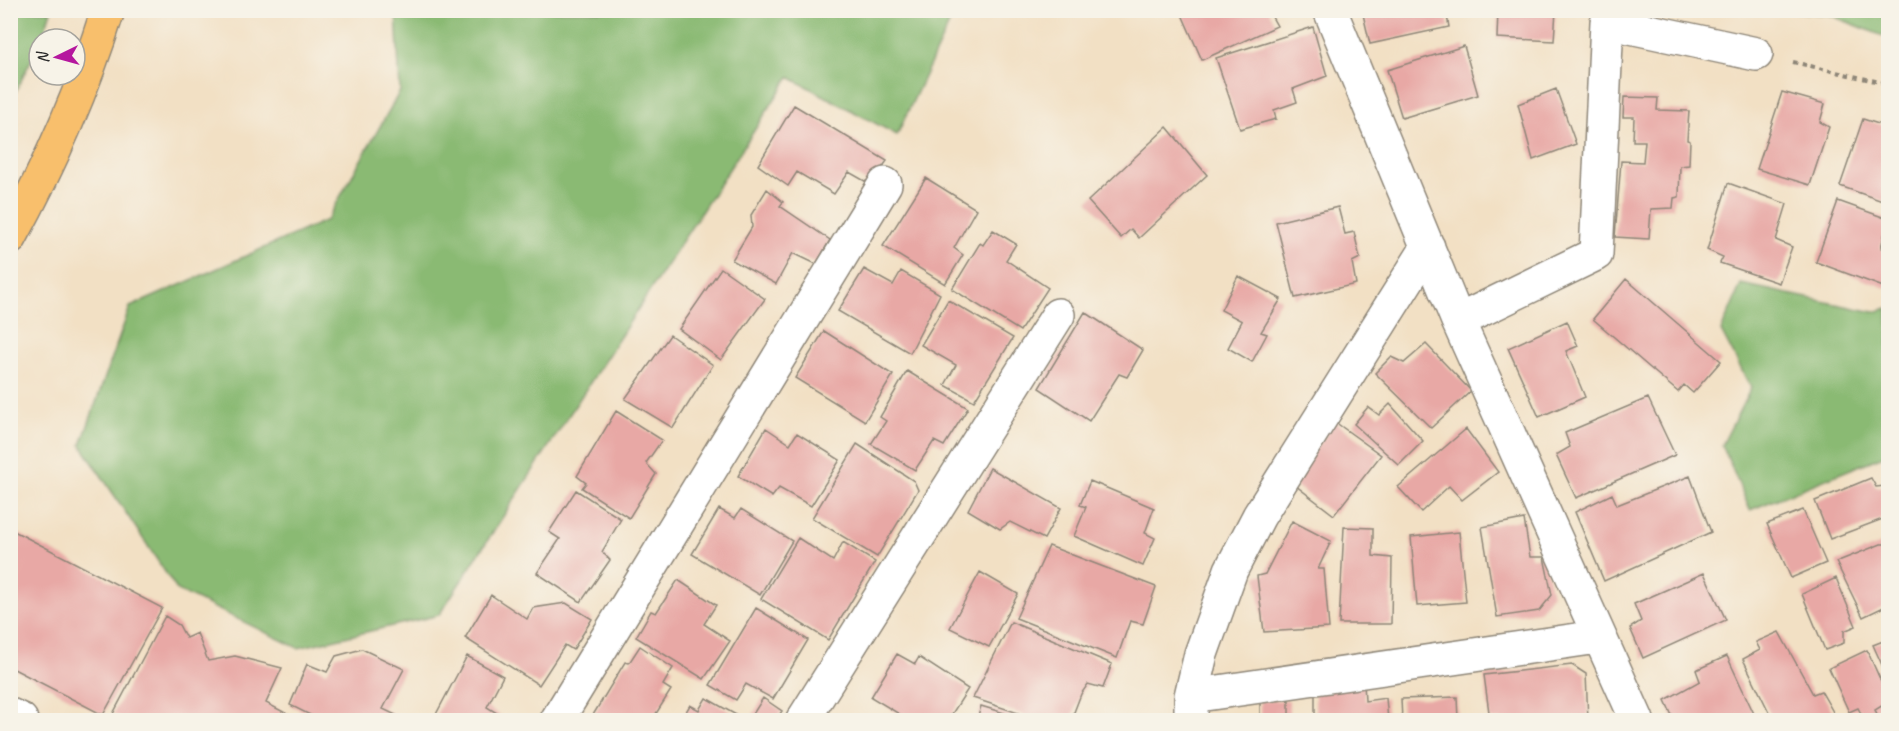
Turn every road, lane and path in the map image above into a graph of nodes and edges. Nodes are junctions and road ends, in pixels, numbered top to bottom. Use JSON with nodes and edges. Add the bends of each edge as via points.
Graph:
{"nodes":[{"id":1,"x":108,"y":10,"type":"edge"},
{"id":2,"x":1330,"y":10,"type":"edge"},
{"id":3,"x":1756,"y":54,"type":"joint"},
{"id":4,"x":1888,"y":84,"type":"edge"},
{"id":5,"x":885,"y":184,"type":"dead end"},
{"id":6,"x":10,"y":238,"type":"edge"},
{"id":7,"x":1428,"y":247,"type":"junction"},
{"id":8,"x":1058,"y":315,"type":"dead end"},
{"id":9,"x":1458,"y":321,"type":"junction"},
{"id":10,"x":1598,"y":637,"type":"junction"},
{"id":11,"x":1191,"y":708,"type":"edge"},
{"id":12,"x":10,"y":715,"type":"edge"},
{"id":13,"x":21,"y":720,"type":"edge"},
{"id":14,"x":557,"y":720,"type":"edge"},
{"id":15,"x":803,"y":720,"type":"edge"},
{"id":16,"x":1637,"y":720,"type":"edge"}],
"edges":[{"from":1,"to":6,"type":"main road","via":[[66,127]]},
{"from":2,"to":7,"type":"street"},
{"from":3,"to":4,"type":"path"},
{"from":3,"to":9,"type":"street","via":[[1607,22],[1596,254]]},
{"from":5,"to":14,"type":"street"},
{"from":7,"to":9,"type":"street"},
{"from":7,"to":11,"type":"street","via":[[1259,516],[1232,570],[1200,654]]},
{"from":8,"to":15,"type":"street"},
{"from":9,"to":10,"type":"street"},
{"from":10,"to":11,"type":"street"},
{"from":10,"to":16,"type":"street"},
{"from":12,"to":13,"type":"street"}]}
